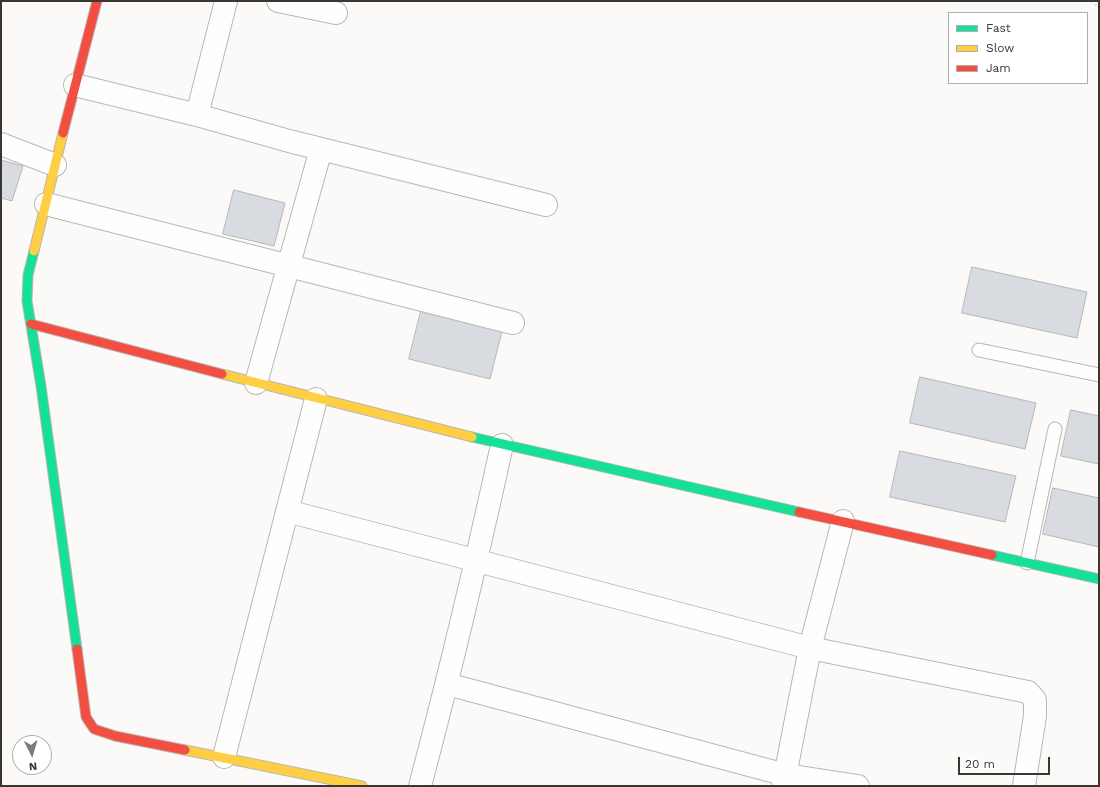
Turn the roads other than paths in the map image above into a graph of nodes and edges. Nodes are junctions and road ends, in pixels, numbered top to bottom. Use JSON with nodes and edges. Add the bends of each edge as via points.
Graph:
{"nodes":[{"id":1,"x":97,"y":1,"type":"edge"},
{"id":2,"x":226,"y":1,"type":"edge"},
{"id":3,"x":278,"y":1,"type":"edge"},
{"id":4,"x":336,"y":13,"type":"dead end"},
{"id":5,"x":75,"y":86,"type":"junction"},
{"id":6,"x":197,"y":115,"type":"junction"},
{"id":7,"x":1,"y":144,"type":"edge"},
{"id":8,"x":321,"y":149,"type":"junction"},
{"id":9,"x":55,"y":166,"type":"junction"},
{"id":10,"x":46,"y":204,"type":"junction"},
{"id":11,"x":546,"y":205,"type":"dead end"},
{"id":12,"x":290,"y":266,"type":"junction"},
{"id":13,"x":512,"y":323,"type":"dead end"},
{"id":14,"x":31,"y":324,"type":"junction"},
{"id":15,"x":979,"y":350,"type":"dead end"},
{"id":16,"x":1099,"y":375,"type":"edge"},
{"id":17,"x":256,"y":383,"type":"junction"},
{"id":18,"x":316,"y":399,"type":"junction"},
{"id":19,"x":1055,"y":429,"type":"dead end"},
{"id":20,"x":502,"y":445,"type":"junction"},
{"id":21,"x":287,"y":511,"type":"junction"},
{"id":22,"x":843,"y":521,"type":"junction"},
{"id":23,"x":476,"y":560,"type":"junction"},
{"id":24,"x":1027,"y":563,"type":"junction"},
{"id":25,"x":1099,"y":580,"type":"edge"},
{"id":26,"x":810,"y":648,"type":"junction"},
{"id":27,"x":447,"y":684,"type":"junction"},
{"id":28,"x":224,"y":757,"type":"junction"},
{"id":29,"x":785,"y":780,"type":"edge"},
{"id":30,"x":362,"y":786,"type":"edge"},
{"id":31,"x":420,"y":786,"type":"edge"},
{"id":32,"x":858,"y":786,"type":"edge"},
{"id":33,"x":1024,"y":786,"type":"edge"}],
"edges":[{"from":1,"to":5,"type":"street"},
{"from":2,"to":6,"type":"street"},
{"from":3,"to":4,"type":"street"},
{"from":5,"to":6,"type":"street"},
{"from":5,"to":9,"type":"street"},
{"from":6,"to":8,"type":"street"},
{"from":7,"to":9,"type":"street"},
{"from":8,"to":11,"type":"street"},
{"from":8,"to":12,"type":"street"},
{"from":9,"to":10,"type":"street"},
{"from":10,"to":12,"type":"street"},
{"from":10,"to":14,"type":"street","via":[[28,275],[27,301]]},
{"from":12,"to":13,"type":"street"},
{"from":12,"to":17,"type":"street"},
{"from":14,"to":17,"type":"street"},
{"from":14,"to":28,"type":"street","via":[[86,717],[94,729],[115,736]]},
{"from":15,"to":16,"type":"lane"},
{"from":17,"to":18,"type":"street"},
{"from":18,"to":20,"type":"street"},
{"from":18,"to":21,"type":"street"},
{"from":19,"to":24,"type":"lane"},
{"from":20,"to":22,"type":"street"},
{"from":20,"to":23,"type":"street"},
{"from":21,"to":23,"type":"street"},
{"from":21,"to":28,"type":"street"},
{"from":22,"to":24,"type":"street"},
{"from":22,"to":26,"type":"street"},
{"from":23,"to":26,"type":"street"},
{"from":23,"to":27,"type":"street"},
{"from":24,"to":25,"type":"street"},
{"from":26,"to":29,"type":"street"},
{"from":26,"to":33,"type":"street","via":[[1028,692],[1035,700],[1035,716]]},
{"from":27,"to":29,"type":"street"},
{"from":27,"to":31,"type":"street"},
{"from":28,"to":30,"type":"street"},
{"from":29,"to":32,"type":"street"}]}
